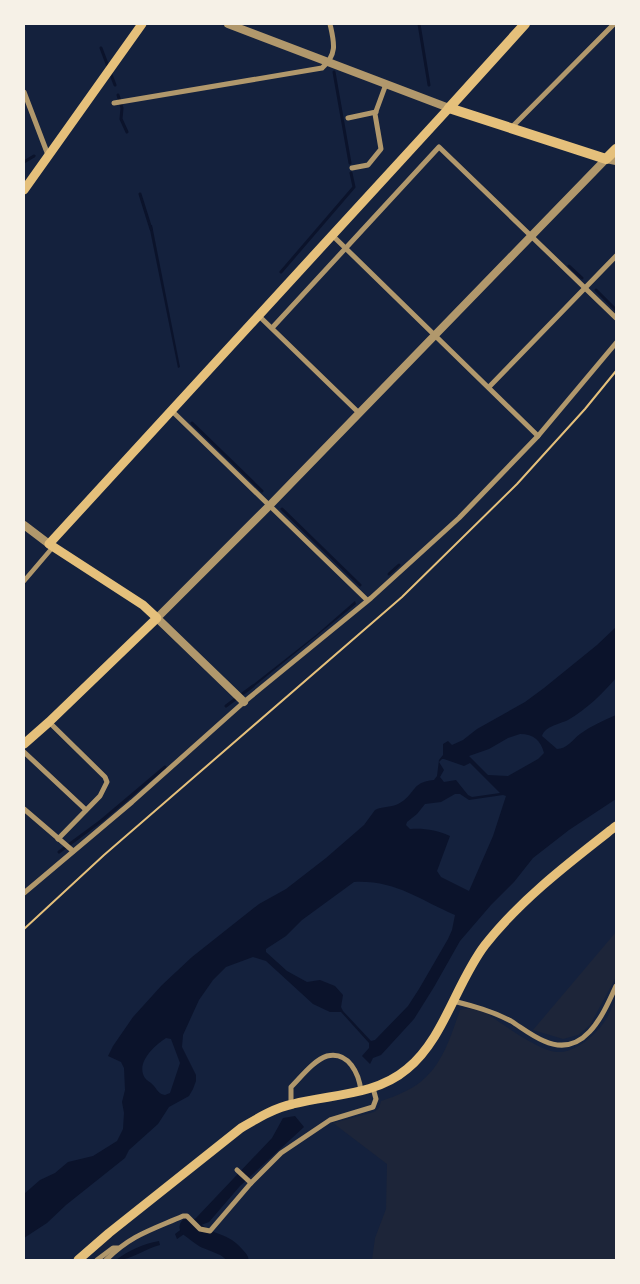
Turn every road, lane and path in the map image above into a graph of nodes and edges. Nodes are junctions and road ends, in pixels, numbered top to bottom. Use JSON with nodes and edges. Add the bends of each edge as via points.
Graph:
{"nodes":[{"id":1,"x":142,"y":24,"type":"edge"},
{"id":2,"x":228,"y":24,"type":"edge"},
{"id":3,"x":330,"y":24,"type":"edge"},
{"id":4,"x":525,"y":24,"type":"edge"},
{"id":5,"x":614,"y":24,"type":"edge"},
{"id":6,"x":329,"y":62,"type":"junction"},
{"id":7,"x":386,"y":84,"type":"junction"},
{"id":8,"x":24,"y":92,"type":"edge"},
{"id":9,"x":114,"y":103,"type":"dead end"},
{"id":10,"x":449,"y":108,"type":"junction"},
{"id":11,"x":376,"y":112,"type":"junction"},
{"id":12,"x":348,"y":118,"type":"dead end"},
{"id":13,"x":510,"y":128,"type":"junction"},
{"id":14,"x":616,"y":149,"type":"edge"},
{"id":15,"x":48,"y":155,"type":"junction"},
{"id":16,"x":611,"y":160,"type":"edge"},
{"id":17,"x":352,"y":168,"type":"dead end"},
{"id":18,"x":24,"y":190,"type":"edge"},
{"id":19,"x":332,"y":235,"type":"junction"},
{"id":20,"x":531,"y":236,"type":"junction"},
{"id":21,"x":346,"y":248,"type":"junction"},
{"id":22,"x":616,"y":256,"type":"edge"},
{"id":23,"x":586,"y":288,"type":"junction"},
{"id":24,"x":259,"y":316,"type":"junction"},
{"id":25,"x":616,"y":318,"type":"edge"},
{"id":26,"x":272,"y":328,"type":"junction"},
{"id":27,"x":435,"y":336,"type":"junction"},
{"id":28,"x":616,"y":344,"type":"edge"},
{"id":29,"x":616,"y":372,"type":"edge"},
{"id":30,"x":489,"y":387,"type":"junction"},
{"id":31,"x":172,"y":411,"type":"junction"},
{"id":32,"x":359,"y":413,"type":"junction"},
{"id":33,"x":538,"y":436,"type":"junction"},
{"id":34,"x":270,"y":505,"type":"junction"},
{"id":35,"x":24,"y":526,"type":"edge"},
{"id":36,"x":51,"y":545,"type":"junction"},
{"id":37,"x":24,"y":581,"type":"edge"},
{"id":38,"x":368,"y":600,"type":"junction"},
{"id":39,"x":157,"y":618,"type":"junction"},
{"id":40,"x":244,"y":702,"type":"junction"},
{"id":41,"x":49,"y":722,"type":"junction"},
{"id":42,"x":24,"y":744,"type":"edge"},
{"id":43,"x":24,"y":752,"type":"edge"},
{"id":44,"x":24,"y":809,"type":"edge"},
{"id":45,"x":86,"y":810,"type":"junction"},
{"id":46,"x":616,"y":826,"type":"edge"},
{"id":47,"x":58,"y":839,"type":"junction"},
{"id":48,"x":73,"y":852,"type":"junction"},
{"id":49,"x":24,"y":892,"type":"edge"},
{"id":50,"x":24,"y":929,"type":"edge"},
{"id":51,"x":616,"y":986,"type":"edge"},
{"id":52,"x":453,"y":1001,"type":"junction"},
{"id":53,"x":373,"y":1088,"type":"junction"},
{"id":54,"x":361,"y":1091,"type":"junction"},
{"id":55,"x":291,"y":1104,"type":"junction"},
{"id":56,"x":237,"y":1170,"type":"dead end"},
{"id":57,"x":251,"y":1183,"type":"junction"},
{"id":58,"x":118,"y":1248,"type":"junction"},
{"id":59,"x":78,"y":1260,"type":"edge"},
{"id":60,"x":97,"y":1260,"type":"edge"},
{"id":61,"x":106,"y":1260,"type":"edge"}],
"edges":[{"from":1,"to":15,"type":"main road"},
{"from":2,"to":6,"type":"street"},
{"from":3,"to":6,"type":"street","via":[[335,45]]},
{"from":4,"to":10,"type":"highway"},
{"from":5,"to":13,"type":"street"},
{"from":6,"to":7,"type":"street"},
{"from":6,"to":9,"type":"street","via":[[322,68]]},
{"from":7,"to":10,"type":"street"},
{"from":7,"to":11,"type":"street"},
{"from":8,"to":15,"type":"street"},
{"from":10,"to":13,"type":"highway"},
{"from":10,"to":19,"type":"main road"},
{"from":11,"to":12,"type":"street"},
{"from":11,"to":17,"type":"street","via":[[381,149],[368,165]]},
{"from":13,"to":16,"type":"highway"},
{"from":14,"to":16,"type":"highway"},
{"from":15,"to":18,"type":"main road"},
{"from":16,"to":20,"type":"street"},
{"from":19,"to":21,"type":"street"},
{"from":19,"to":24,"type":"main road"},
{"from":20,"to":21,"type":"street","via":[[439,147]]},
{"from":20,"to":23,"type":"street"},
{"from":20,"to":27,"type":"street"},
{"from":21,"to":26,"type":"street"},
{"from":21,"to":27,"type":"street"},
{"from":22,"to":23,"type":"street"},
{"from":23,"to":25,"type":"street"},
{"from":23,"to":30,"type":"street"},
{"from":24,"to":26,"type":"street"},
{"from":24,"to":31,"type":"main road"},
{"from":26,"to":32,"type":"street"},
{"from":27,"to":30,"type":"street"},
{"from":27,"to":32,"type":"street"},
{"from":28,"to":33,"type":"street"},
{"from":29,"to":50,"type":"path","via":[[517,484],[402,597],[104,854]]},
{"from":30,"to":33,"type":"street"},
{"from":31,"to":34,"type":"street"},
{"from":31,"to":36,"type":"main road"},
{"from":32,"to":34,"type":"street"},
{"from":33,"to":38,"type":"street","via":[[459,518]]},
{"from":34,"to":38,"type":"street"},
{"from":34,"to":39,"type":"street"},
{"from":35,"to":36,"type":"street"},
{"from":36,"to":37,"type":"street"},
{"from":36,"to":39,"type":"main road","via":[[143,605]]},
{"from":38,"to":40,"type":"street"},
{"from":39,"to":40,"type":"street"},
{"from":39,"to":41,"type":"main road"},
{"from":40,"to":48,"type":"street"},
{"from":41,"to":42,"type":"main road"},
{"from":41,"to":45,"type":"street","via":[[105,777],[107,782],[100,796]]},
{"from":43,"to":45,"type":"street"},
{"from":44,"to":47,"type":"street"},
{"from":45,"to":47,"type":"street"},
{"from":46,"to":52,"type":"main road","via":[[506,920],[484,946]]},
{"from":47,"to":48,"type":"street"},
{"from":48,"to":49,"type":"street"},
{"from":51,"to":52,"type":"street","via":[[596,1025],[584,1038],[559,1046],[545,1042],[486,1009]]},
{"from":52,"to":53,"type":"main road","via":[[423,1053],[407,1069]]},
{"from":53,"to":54,"type":"main road"},
{"from":53,"to":57,"type":"street","via":[[376,1099],[373,1107],[330,1120],[281,1153]]},
{"from":54,"to":55,"type":"main road"},
{"from":54,"to":55,"type":"street","via":[[360,1077],[350,1063],[342,1057],[327,1056],[291,1087]]},
{"from":55,"to":59,"type":"main road","via":[[242,1128]]},
{"from":56,"to":57,"type":"street"},
{"from":57,"to":58,"type":"street","via":[[210,1231],[200,1229],[183,1216],[136,1236]]},
{"from":58,"to":60,"type":"street"},
{"from":58,"to":61,"type":"street"}]}
